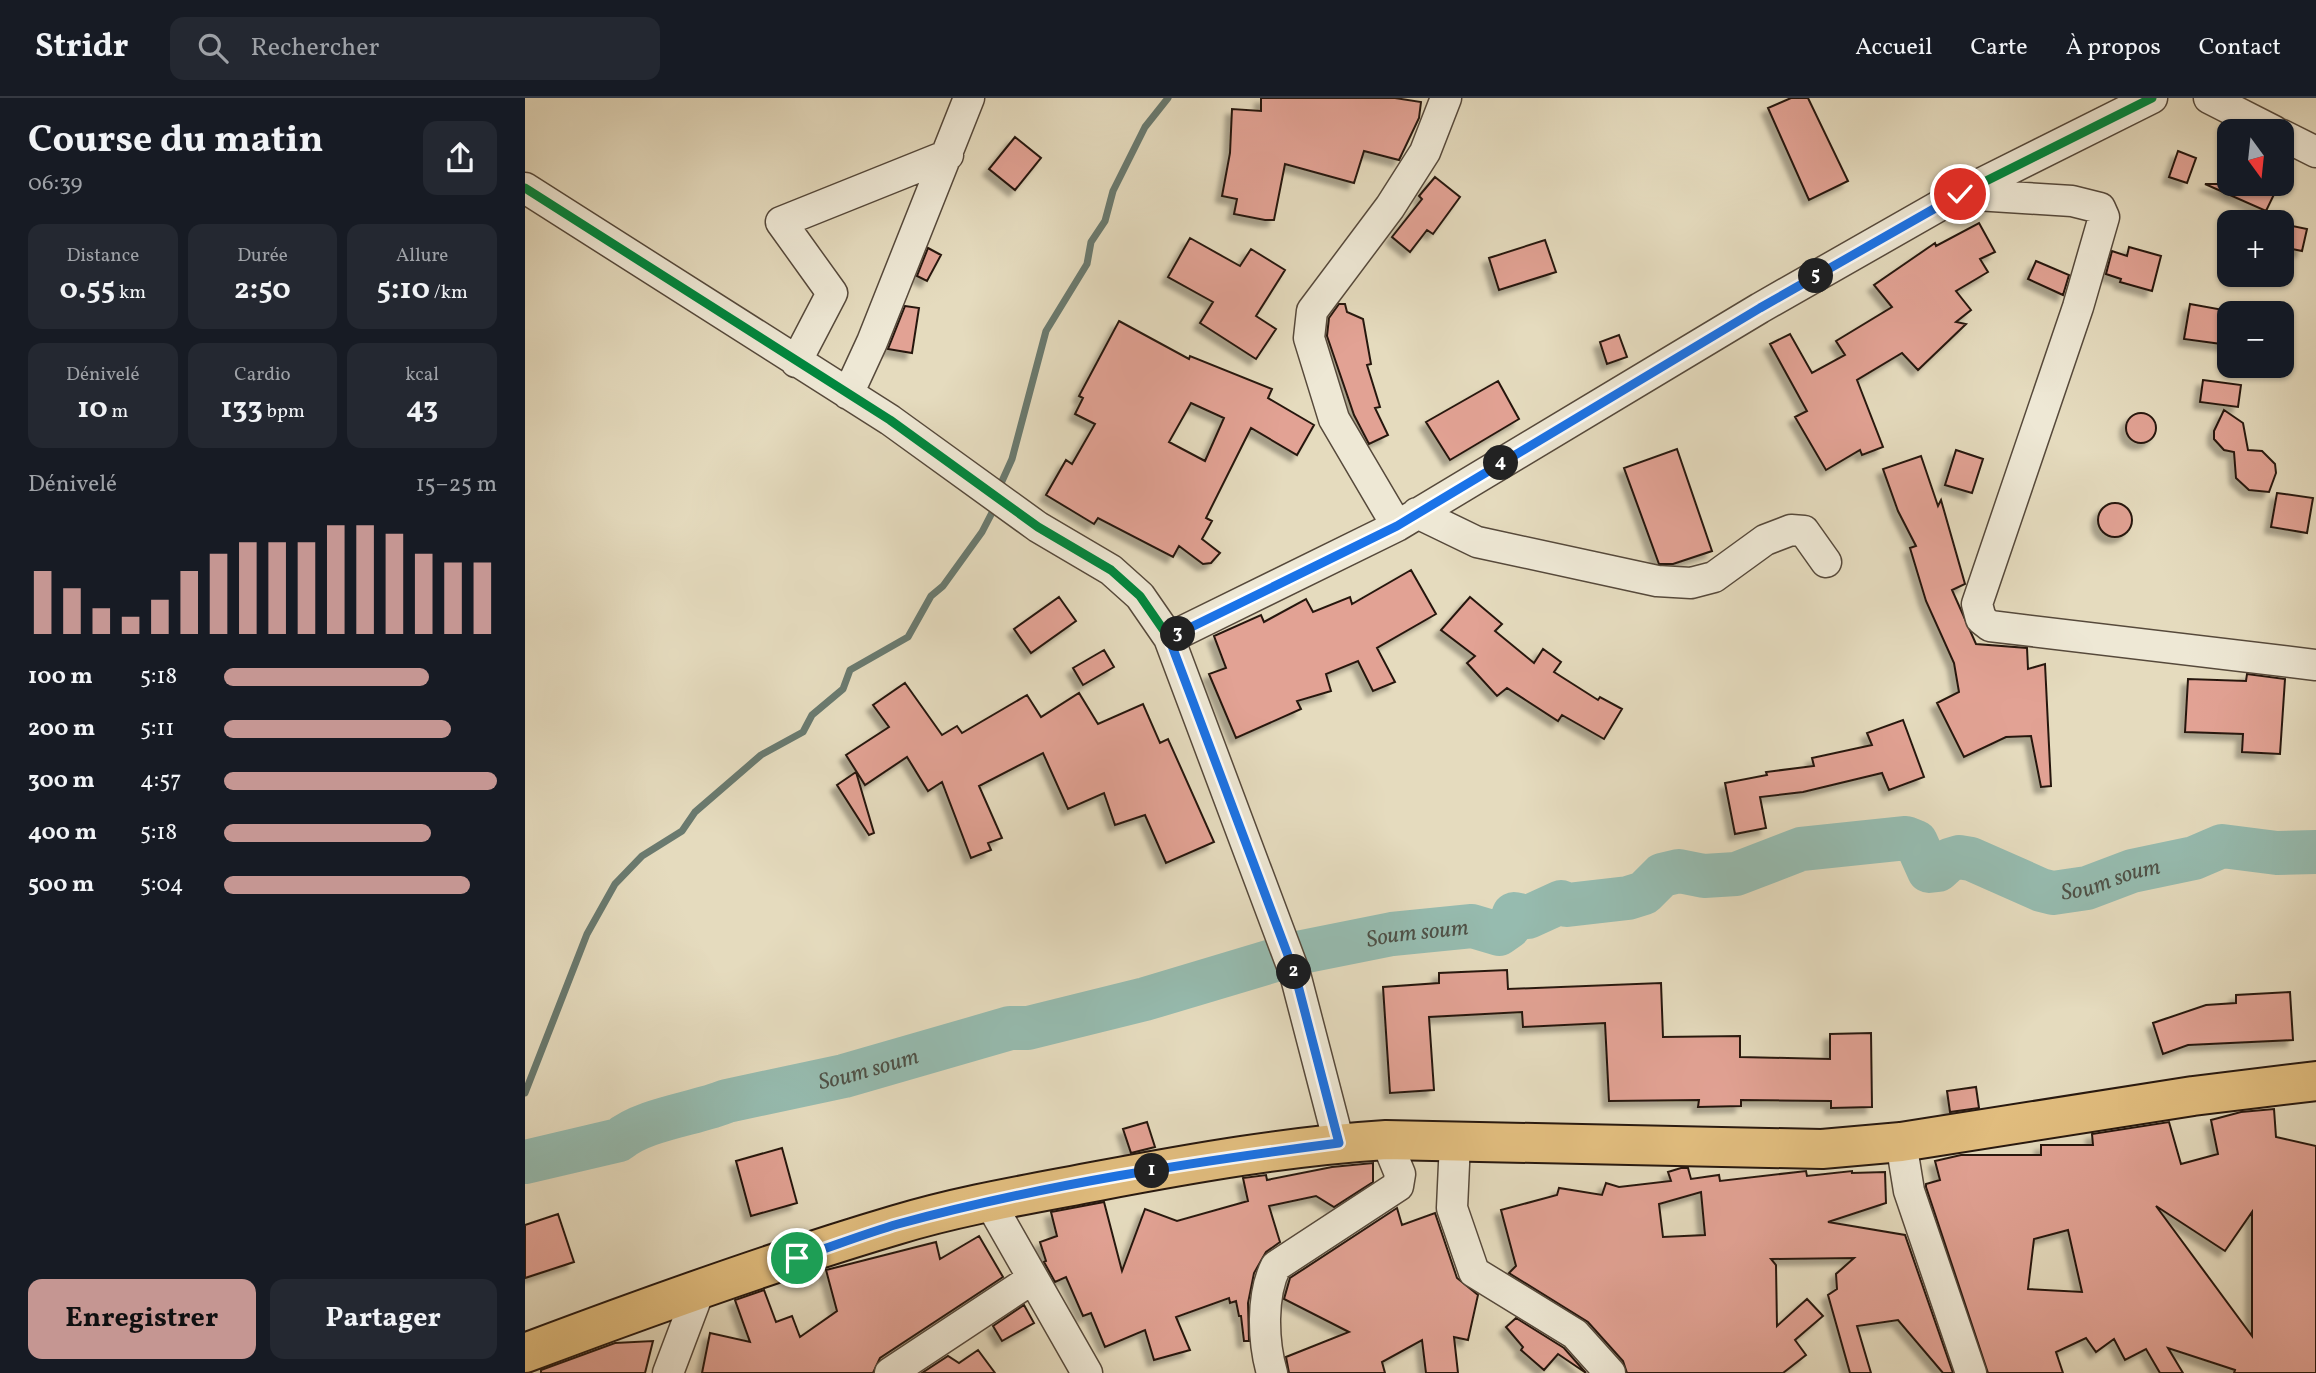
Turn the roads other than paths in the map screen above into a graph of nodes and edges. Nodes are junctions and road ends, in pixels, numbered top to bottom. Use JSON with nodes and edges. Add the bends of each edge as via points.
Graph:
{"nodes":[{"id":1,"x":969,"y":98,"type":"edge"},
{"id":2,"x":1446,"y":98,"type":"edge"},
{"id":3,"x":2152,"y":98,"type":"edge"},
{"id":4,"x":2209,"y":98,"type":"edge"},
{"id":5,"x":2250,"y":119,"type":"edge"},
{"id":6,"x":2294,"y":141,"type":"edge"},
{"id":7,"x":2316,"y":152,"type":"edge"},
{"id":8,"x":948,"y":155,"type":"junction"},
{"id":9,"x":525,"y":188,"type":"edge"},
{"id":10,"x":1960,"y":194,"type":"junction"},
{"id":11,"x":796,"y":362,"type":"junction"},
{"id":12,"x":848,"y":394,"type":"junction"},
{"id":13,"x":1407,"y":520,"type":"junction"},
{"id":14,"x":1826,"y":562,"type":"dead end"},
{"id":15,"x":1169,"y":638,"type":"junction"},
{"id":16,"x":2316,"y":665,"type":"edge"},
{"id":17,"x":2316,"y":1081,"type":"edge"},
{"id":18,"x":1386,"y":1140,"type":"junction"},
{"id":19,"x":1455,"y":1142,"type":"junction"},
{"id":20,"x":1901,"y":1142,"type":"junction"},
{"id":21,"x":1339,"y":1143,"type":"junction"},
{"id":22,"x":989,"y":1201,"type":"junction"},
{"id":23,"x":1032,"y":1279,"type":"junction"},
{"id":24,"x":699,"y":1291,"type":"junction"},
{"id":25,"x":525,"y":1353,"type":"edge"},
{"id":26,"x":669,"y":1373,"type":"edge"},
{"id":27,"x":890,"y":1373,"type":"edge"},
{"id":28,"x":1087,"y":1373,"type":"edge"},
{"id":29,"x":1272,"y":1373,"type":"edge"},
{"id":30,"x":1610,"y":1373,"type":"edge"},
{"id":31,"x":1971,"y":1373,"type":"edge"}],
"edges":[{"from":1,"to":8,"type":"street"},
{"from":2,"to":13,"type":"street","via":[[1425,152],[1312,311],[1308,338],[1334,419]]},
{"from":3,"to":10,"type":"street"},
{"from":4,"to":5,"type":"street"},
{"from":6,"to":7,"type":"street"},
{"from":8,"to":11,"type":"street","via":[[781,222],[832,293]]},
{"from":8,"to":12,"type":"street"},
{"from":9,"to":11,"type":"street"},
{"from":10,"to":13,"type":"street"},
{"from":10,"to":16,"type":"street","via":[[2072,201],[2100,208],[2104,217],[1977,604],[1981,619],[1990,626]]},
{"from":11,"to":12,"type":"street"},
{"from":12,"to":15,"type":"street","via":[[1038,527],[1111,569],[1140,596]]},
{"from":13,"to":14,"type":"street","via":[[1477,542],[1657,581],[1691,583],[1714,577],[1765,540],[1791,530],[1804,531]]},
{"from":13,"to":15,"type":"street"},
{"from":15,"to":21,"type":"street","via":[[1295,974]]},
{"from":17,"to":20,"type":"main road"},
{"from":18,"to":19,"type":"main road"},
{"from":18,"to":21,"type":"main road"},
{"from":18,"to":29,"type":"street","via":[[1400,1174],[1398,1186],[1276,1266],[1269,1280]]},
{"from":19,"to":20,"type":"main road","via":[[1822,1149]]},
{"from":19,"to":30,"type":"street","via":[[1452,1208],[1474,1272],[1575,1334]]},
{"from":20,"to":31,"type":"street","via":[[1909,1191]]},
{"from":21,"to":22,"type":"main road","via":[[1208,1160]]},
{"from":22,"to":23,"type":"street"},
{"from":22,"to":24,"type":"main road","via":[[896,1225]]},
{"from":23,"to":27,"type":"street"},
{"from":23,"to":28,"type":"street"},
{"from":24,"to":25,"type":"main road"},
{"from":24,"to":26,"type":"street"}]}
